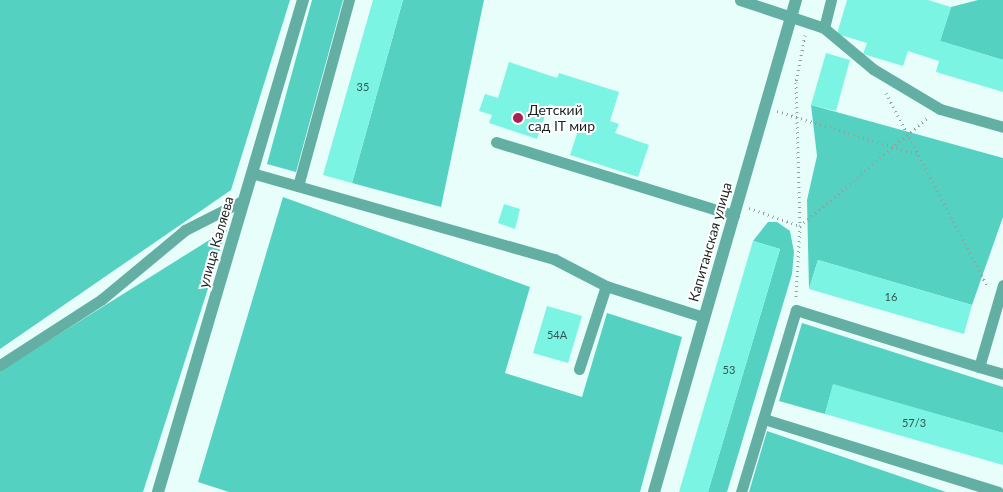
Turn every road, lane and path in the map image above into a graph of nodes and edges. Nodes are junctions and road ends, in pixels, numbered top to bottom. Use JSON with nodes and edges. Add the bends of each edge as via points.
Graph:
{"nodes":[{"id":1,"x":303,"y":0,"type":"edge"},
{"id":2,"x":349,"y":0,"type":"edge"},
{"id":3,"x":740,"y":0,"type":"edge"},
{"id":4,"x":796,"y":0,"type":"edge"},
{"id":5,"x":831,"y":0,"type":"edge"},
{"id":6,"x":791,"y":16,"type":"junction"},
{"id":7,"x":807,"y":22,"type":"junction"},
{"id":8,"x":824,"y":28,"type":"junction"},
{"id":9,"x":873,"y":69,"type":"junction"},
{"id":10,"x":765,"y":107,"type":"junction"},
{"id":11,"x":940,"y":109,"type":"junction"},
{"id":12,"x":797,"y":117,"type":"junction"},
{"id":13,"x":1003,"y":126,"type":"edge"},
{"id":14,"x":907,"y":134,"type":"junction"},
{"id":15,"x":496,"y":142,"type":"dead end"},
{"id":16,"x":893,"y":146,"type":"junction"},
{"id":17,"x":918,"y":154,"type":"junction"},
{"id":18,"x":252,"y":173,"type":"junction"},
{"id":19,"x":298,"y":186,"type":"junction"},
{"id":20,"x":244,"y":200,"type":"junction"},
{"id":21,"x":735,"y":209,"type":"junction"},
{"id":22,"x":800,"y":226,"type":"junction"},
{"id":23,"x":1003,"y":285,"type":"edge"},
{"id":24,"x":606,"y":286,"type":"junction"},
{"id":25,"x":997,"y":305,"type":"junction"},
{"id":26,"x":796,"y":310,"type":"junction"},
{"id":27,"x":704,"y":317,"type":"junction"},
{"id":28,"x":0,"y":365,"type":"edge"},
{"id":29,"x":979,"y":366,"type":"junction"},
{"id":30,"x":579,"y":370,"type":"dead end"},
{"id":31,"x":1003,"y":374,"type":"edge"},
{"id":32,"x":764,"y":418,"type":"junction"},
{"id":33,"x":158,"y":492,"type":"edge"},
{"id":34,"x":654,"y":492,"type":"edge"},
{"id":35,"x":741,"y":492,"type":"edge"},
{"id":36,"x":998,"y":492,"type":"edge"}],
"edges":[{"from":1,"to":18,"type":"street","name":"улица Каляева"},
{"from":2,"to":19,"type":"lane"},
{"from":3,"to":6,"type":"lane"},
{"from":4,"to":6,"type":"street","name":"Капитанская улица"},
{"from":5,"to":8,"type":"lane"},
{"from":6,"to":7,"type":"lane"},
{"from":6,"to":10,"type":"street","name":"Капитанская улица"},
{"from":7,"to":8,"type":"lane"},
{"from":7,"to":12,"type":"path","via":[[796,82]]},
{"from":8,"to":9,"type":"lane"},
{"from":9,"to":11,"type":"lane"},
{"from":9,"to":14,"type":"path"},
{"from":10,"to":12,"type":"path"},
{"from":10,"to":21,"type":"street","name":"Капитанская улица"},
{"from":11,"to":13,"type":"lane"},
{"from":11,"to":14,"type":"path"},
{"from":12,"to":16,"type":"path"},
{"from":12,"to":22,"type":"path"},
{"from":14,"to":16,"type":"path"},
{"from":14,"to":17,"type":"path"},
{"from":15,"to":21,"type":"lane"},
{"from":16,"to":17,"type":"path"},
{"from":16,"to":22,"type":"path"},
{"from":17,"to":25,"type":"path"},
{"from":18,"to":19,"type":"lane"},
{"from":18,"to":20,"type":"street","name":"улица Каляева"},
{"from":19,"to":24,"type":"lane","via":[[554,259]]},
{"from":20,"to":28,"type":"lane","via":[[185,230],[102,298]]},
{"from":20,"to":33,"type":"street","name":"улица Каляева"},
{"from":21,"to":22,"type":"path"},
{"from":21,"to":27,"type":"street","name":"Капитанская улица"},
{"from":22,"to":26,"type":"path"},
{"from":23,"to":25,"type":"lane"},
{"from":24,"to":27,"type":"lane"},
{"from":24,"to":30,"type":"lane"},
{"from":25,"to":29,"type":"lane"},
{"from":26,"to":29,"type":"lane"},
{"from":26,"to":32,"type":"lane"},
{"from":27,"to":34,"type":"street","name":"Капитанская улица"},
{"from":29,"to":31,"type":"lane"},
{"from":32,"to":35,"type":"lane"},
{"from":32,"to":36,"type":"lane"}]}
